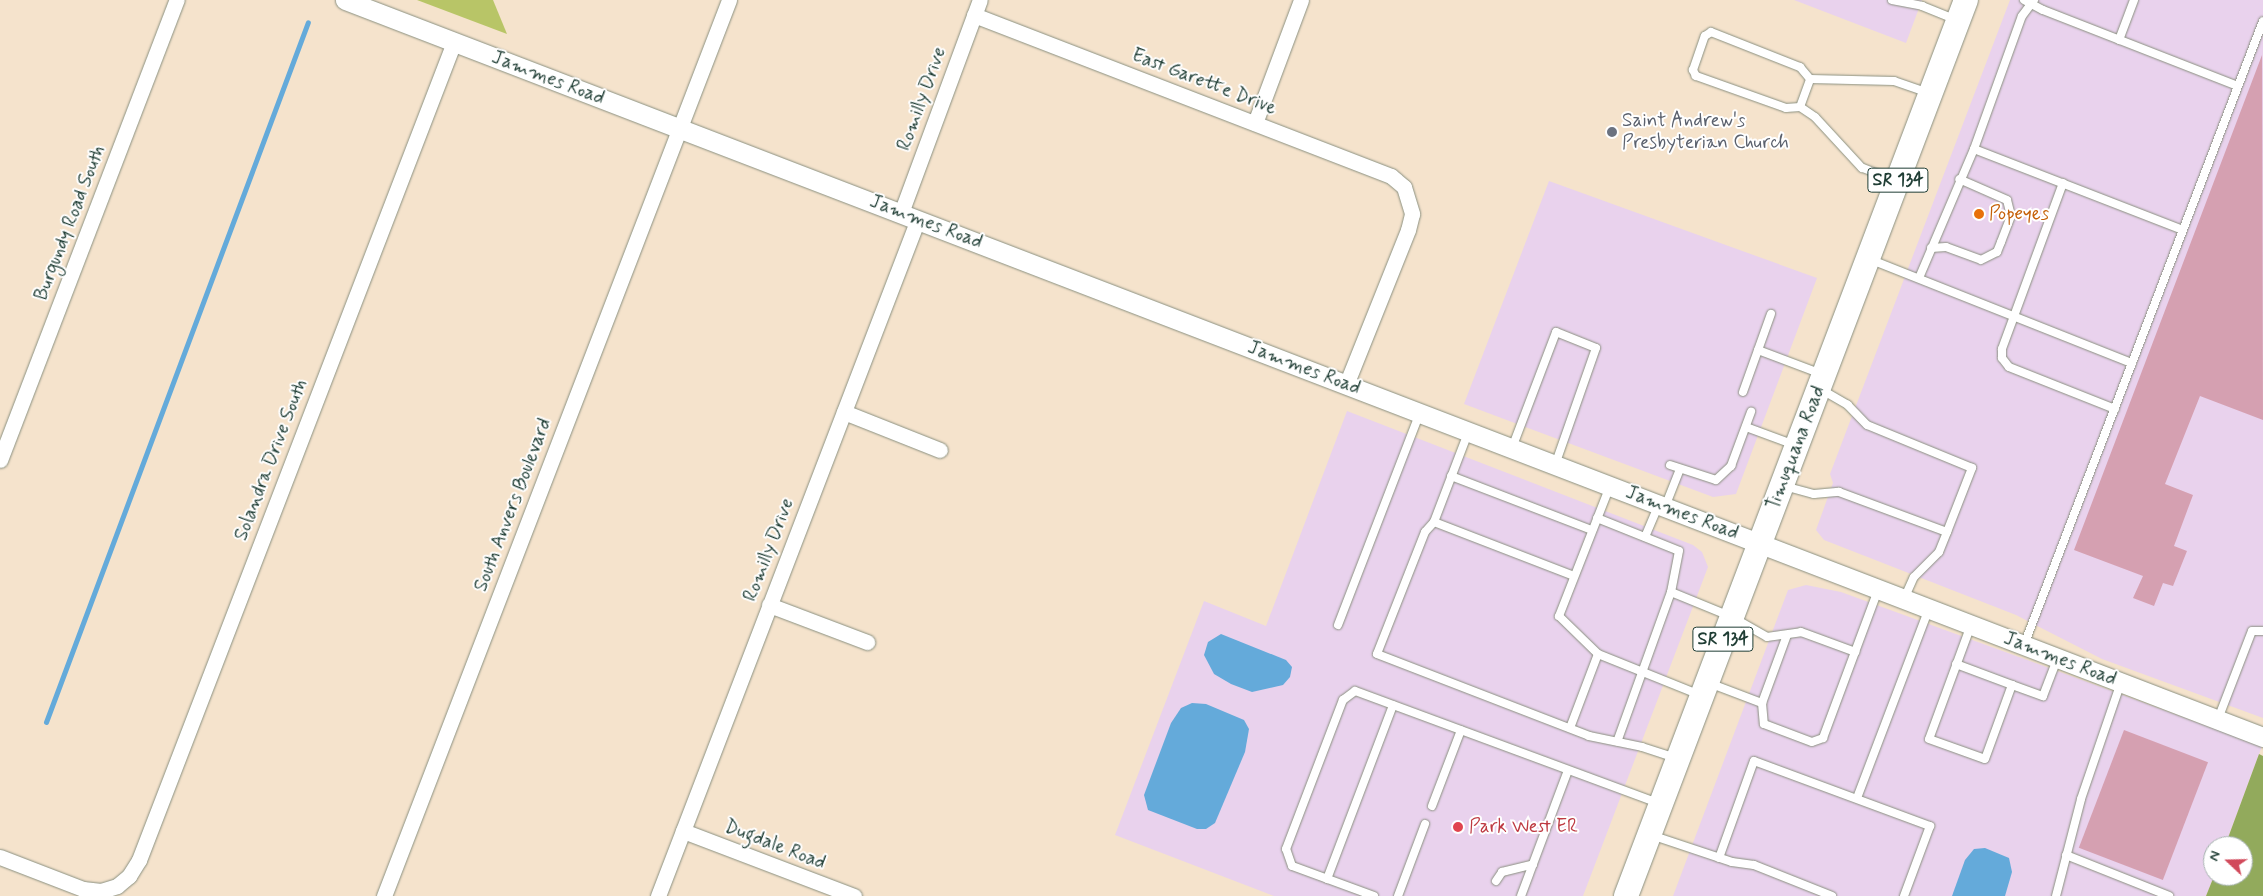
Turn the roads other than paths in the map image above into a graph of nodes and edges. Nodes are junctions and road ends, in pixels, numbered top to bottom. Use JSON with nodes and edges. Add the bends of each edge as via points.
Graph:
{"nodes":[{"id":1,"x":176,"y":0,"type":"edge"},
{"id":2,"x":345,"y":0,"type":"edge"},
{"id":3,"x":729,"y":0,"type":"edge"},
{"id":4,"x":980,"y":0,"type":"edge"},
{"id":5,"x":1301,"y":0,"type":"edge"},
{"id":6,"x":1892,"y":0,"type":"edge"},
{"id":7,"x":2024,"y":0,"type":"edge"},
{"id":8,"x":2134,"y":0,"type":"edge"},
{"id":9,"x":2034,"y":2,"type":"edge"},
{"id":10,"x":1962,"y":10,"type":"edge"},
{"id":11,"x":974,"y":15,"type":"junction"},
{"id":12,"x":2263,"y":21,"type":"edge"},
{"id":13,"x":2119,"y":40,"type":"junction"},
{"id":14,"x":454,"y":42,"type":"junction"},
{"id":15,"x":1810,"y":79,"type":"junction"},
{"id":16,"x":2238,"y":86,"type":"junction"},
{"id":17,"x":1930,"y":94,"type":"junction"},
{"id":18,"x":1800,"y":107,"type":"junction"},
{"id":19,"x":1255,"y":124,"type":"junction"},
{"id":20,"x":680,"y":128,"type":"junction"},
{"id":21,"x":1974,"y":149,"type":"junction"},
{"id":22,"x":1959,"y":179,"type":"junction"},
{"id":23,"x":1897,"y":181,"type":"junction"},
{"id":24,"x":2064,"y":184,"type":"junction"},
{"id":25,"x":909,"y":216,"type":"junction"},
{"id":26,"x":2183,"y":230,"type":"junction"},
{"id":27,"x":1931,"y":248,"type":"junction"},
{"id":28,"x":1868,"y":258,"type":"junction"},
{"id":29,"x":1919,"y":278,"type":"junction"},
{"id":30,"x":1771,"y":314,"type":"dead end"},
{"id":31,"x":2014,"y":316,"type":"junction"},
{"id":32,"x":1758,"y":350,"type":"junction"},
{"id":33,"x":2132,"y":363,"type":"junction"},
{"id":34,"x":1821,"y":381,"type":"junction"},
{"id":35,"x":1346,"y":385,"type":"junction"},
{"id":36,"x":1743,"y":392,"type":"dead end"},
{"id":37,"x":2115,"y":409,"type":"junction"},
{"id":38,"x":844,"y":412,"type":"junction"},
{"id":39,"x":1752,"y":412,"type":"dead end"},
{"id":40,"x":1420,"y":413,"type":"junction"},
{"id":41,"x":1746,"y":427,"type":"junction"},
{"id":42,"x":1469,"y":432,"type":"junction"},
{"id":43,"x":1797,"y":446,"type":"junction"},
{"id":44,"x":1512,"y":448,"type":"junction"},
{"id":45,"x":940,"y":450,"type":"dead end"},
{"id":46,"x":0,"y":460,"type":"edge"},
{"id":47,"x":1555,"y":465,"type":"junction"},
{"id":48,"x":1670,"y":465,"type":"dead end"},
{"id":49,"x":1680,"y":469,"type":"junction"},
{"id":50,"x":1451,"y":476,"type":"junction"},
{"id":51,"x":1782,"y":485,"type":"junction"},
{"id":52,"x":1610,"y":486,"type":"junction"},
{"id":53,"x":1662,"y":506,"type":"junction"},
{"id":54,"x":1598,"y":518,"type":"junction"},
{"id":55,"x":1434,"y":522,"type":"junction"},
{"id":56,"x":1592,"y":530,"type":"junction"},
{"id":57,"x":1947,"y":532,"type":"junction"},
{"id":58,"x":1645,"y":537,"type":"junction"},
{"id":59,"x":1760,"y":543,"type":"junction"},
{"id":60,"x":1574,"y":576,"type":"junction"},
{"id":61,"x":1878,"y":589,"type":"junction"},
{"id":62,"x":1671,"y":592,"type":"junction"},
{"id":63,"x":1904,"y":599,"type":"junction"},
{"id":64,"x":769,"y":605,"type":"junction"},
{"id":65,"x":1929,"y":608,"type":"junction"},
{"id":66,"x":1732,"y":617,"type":"junction"},
{"id":67,"x":1338,"y":625,"type":"dead end"},
{"id":68,"x":1971,"y":625,"type":"junction"},
{"id":69,"x":2263,"y":632,"type":"edge"},
{"id":70,"x":1787,"y":635,"type":"junction"},
{"id":71,"x":866,"y":642,"type":"dead end"},
{"id":72,"x":2024,"y":645,"type":"junction"},
{"id":73,"x":1855,"y":652,"type":"junction"},
{"id":74,"x":1598,"y":654,"type":"junction"},
{"id":75,"x":2057,"y":658,"type":"junction"},
{"id":76,"x":1956,"y":664,"type":"junction"},
{"id":77,"x":1642,"y":671,"type":"junction"},
{"id":78,"x":2122,"y":682,"type":"junction"},
{"id":79,"x":2012,"y":685,"type":"junction"},
{"id":80,"x":1705,"y":689,"type":"junction"},
{"id":81,"x":1762,"y":703,"type":"junction"},
{"id":82,"x":1393,"y":705,"type":"junction"},
{"id":83,"x":2218,"y":719,"type":"junction"},
{"id":84,"x":1570,"y":728,"type":"junction"},
{"id":85,"x":1461,"y":730,"type":"junction"},
{"id":86,"x":2263,"y":737,"type":"edge"},
{"id":87,"x":1617,"y":742,"type":"junction"},
{"id":88,"x":1678,"y":759,"type":"junction"},
{"id":89,"x":1568,"y":770,"type":"junction"},
{"id":90,"x":1857,"y":798,"type":"junction"},
{"id":91,"x":1661,"y":805,"type":"junction"},
{"id":92,"x":1432,"y":806,"type":"dead end"},
{"id":93,"x":1425,"y":824,"type":"dead end"},
{"id":94,"x":683,"y":832,"type":"junction"},
{"id":95,"x":1649,"y":834,"type":"junction"},
{"id":96,"x":2066,"y":855,"type":"junction"},
{"id":97,"x":0,"y":858,"type":"edge"},
{"id":98,"x":1718,"y":858,"type":"junction"},
{"id":99,"x":1533,"y":864,"type":"junction"},
{"id":100,"x":1327,"y":879,"type":"junction"},
{"id":101,"x":1496,"y":881,"type":"dead end"},
{"id":102,"x":384,"y":896,"type":"edge"},
{"id":103,"x":658,"y":896,"type":"edge"},
{"id":104,"x":854,"y":896,"type":"edge"},
{"id":105,"x":1374,"y":896,"type":"edge"},
{"id":106,"x":1398,"y":896,"type":"edge"},
{"id":107,"x":1521,"y":896,"type":"edge"},
{"id":108,"x":1626,"y":896,"type":"edge"},
{"id":109,"x":1832,"y":896,"type":"edge"},
{"id":110,"x":1904,"y":896,"type":"edge"},
{"id":111,"x":2056,"y":896,"type":"edge"},
{"id":112,"x":2169,"y":896,"type":"edge"}],
"edges":[{"from":1,"to":46,"type":"street","name":"Burgundy Road South"},
{"from":2,"to":14,"type":"street","name":"Jammes Road"},
{"from":3,"to":20,"type":"street","name":"South Anvers Boulevard"},
{"from":4,"to":11,"type":"street","name":"Romilly Drive"},
{"from":5,"to":19,"type":"street"},
{"from":6,"to":10,"type":"lane"},
{"from":7,"to":9,"type":"lane"},
{"from":8,"to":13,"type":"lane"},
{"from":9,"to":13,"type":"lane","via":[[2044,10]]},
{"from":9,"to":21,"type":"lane","via":[[2022,16]]},
{"from":10,"to":17,"type":"main road","name":"Timuquana Road","number":"SR 134"},
{"from":11,"to":19,"type":"street","name":"East Garette Drive"},
{"from":11,"to":25,"type":"street","name":"Romilly Drive"},
{"from":12,"to":16,"type":"lane"},
{"from":13,"to":16,"type":"lane"},
{"from":14,"to":20,"type":"street","name":"Jammes Road"},
{"from":14,"to":97,"type":"street","name":"Solandra Drive South","via":[[139,860],[118,886],[100,891],[83,889]]},
{"from":15,"to":17,"type":"lane","via":[[1894,81]]},
{"from":15,"to":18,"type":"lane"},
{"from":15,"to":18,"type":"lane","via":[[1800,67],[1712,32],[1705,36],[1693,70],[1696,76],[1786,108]]},
{"from":16,"to":26,"type":"lane"},
{"from":17,"to":23,"type":"main road","name":"Timuquana Road","number":"SR 134"},
{"from":18,"to":23,"type":"lane","via":[[1815,117],[1862,168]]},
{"from":19,"to":35,"type":"street","name":"East Garette Drive","via":[[1391,176],[1404,187],[1410,200],[1412,214],[1408,230]]},
{"from":20,"to":25,"type":"street","name":"Jammes Road"},
{"from":20,"to":102,"type":"street","name":"South Anvers Boulevard"},
{"from":21,"to":22,"type":"lane"},
{"from":21,"to":24,"type":"lane"},
{"from":22,"to":27,"type":"lane"},
{"from":22,"to":27,"type":"lane","via":[[2006,200],[2011,216],[2002,242],[1997,252],[1980,260],[1946,247]]},
{"from":23,"to":28,"type":"main road","name":"Timuquana Road","number":"SR 134"},
{"from":24,"to":26,"type":"lane"},
{"from":24,"to":31,"type":"lane"},
{"from":25,"to":35,"type":"street","name":"Jammes Road"},
{"from":25,"to":38,"type":"street","name":"Romilly Drive"},
{"from":26,"to":33,"type":"lane"},
{"from":27,"to":29,"type":"lane"},
{"from":28,"to":29,"type":"lane"},
{"from":28,"to":34,"type":"main road","name":"Timuquana Road","number":"SR 134"},
{"from":29,"to":31,"type":"lane"},
{"from":30,"to":32,"type":"lane"},
{"from":31,"to":33,"type":"lane"},
{"from":31,"to":37,"type":"lane","via":[[2002,350],[2002,358],[2009,367]]},
{"from":32,"to":34,"type":"lane"},
{"from":32,"to":36,"type":"lane"},
{"from":33,"to":37,"type":"lane"},
{"from":34,"to":43,"type":"main road","name":"Timuquana Road","number":"SR 134"},
{"from":34,"to":57,"type":"lane","via":[[1867,425],[1972,468]]},
{"from":35,"to":40,"type":"street","name":"Jammes Road"},
{"from":37,"to":72,"type":"lane"},
{"from":38,"to":45,"type":"street"},
{"from":38,"to":64,"type":"street","name":"Romilly Drive"},
{"from":39,"to":41,"type":"lane"},
{"from":40,"to":42,"type":"street","name":"Jammes Road"},
{"from":40,"to":67,"type":"lane"},
{"from":41,"to":43,"type":"lane"},
{"from":41,"to":49,"type":"lane","via":[[1731,466],[1716,480]]},
{"from":42,"to":44,"type":"street","name":"Jammes Road"},
{"from":42,"to":50,"type":"lane"},
{"from":43,"to":51,"type":"main road","name":"Timuquana Road","number":"SR 134"},
{"from":44,"to":47,"type":"street","name":"Jammes Road"},
{"from":44,"to":47,"type":"lane","via":[[1556,332],[1596,348]]},
{"from":47,"to":52,"type":"street","name":"Jammes Road"},
{"from":48,"to":49,"type":"lane"},
{"from":49,"to":53,"type":"lane"},
{"from":50,"to":55,"type":"lane"},
{"from":50,"to":56,"type":"lane"},
{"from":51,"to":57,"type":"lane","via":[[1814,494],[1839,492]]},
{"from":51,"to":59,"type":"main road","name":"Timuquana Road","number":"SR 134"},
{"from":52,"to":53,"type":"street","name":"Jammes Road"},
{"from":52,"to":54,"type":"lane"},
{"from":53,"to":58,"type":"lane"},
{"from":53,"to":59,"type":"street","name":"Jammes Road"},
{"from":54,"to":56,"type":"lane"},
{"from":54,"to":58,"type":"lane"},
{"from":55,"to":60,"type":"lane"},
{"from":55,"to":84,"type":"lane","via":[[1424,532],[1377,654]]},
{"from":56,"to":60,"type":"lane"},
{"from":57,"to":63,"type":"lane","via":[[1939,552],[1914,577]]},
{"from":58,"to":62,"type":"lane","via":[[1679,551]]},
{"from":59,"to":61,"type":"street","name":"Jammes Road"},
{"from":59,"to":66,"type":"main road","name":"Timuquana Road","number":"SR 134"},
{"from":60,"to":74,"type":"lane","via":[[1559,616]]},
{"from":61,"to":63,"type":"street","name":"Jammes Road"},
{"from":61,"to":73,"type":"lane"},
{"from":62,"to":66,"type":"lane"},
{"from":62,"to":77,"type":"lane"},
{"from":63,"to":65,"type":"street","name":"Jammes Road"},
{"from":64,"to":71,"type":"street"},
{"from":64,"to":94,"type":"street","name":"Romilly Drive"},
{"from":65,"to":68,"type":"street","name":"Jammes Road"},
{"from":65,"to":90,"type":"lane"},
{"from":66,"to":70,"type":"lane","via":[[1767,637]]},
{"from":66,"to":80,"type":"main road","name":"Timuquana Road","number":"SR 134"},
{"from":68,"to":72,"type":"street","name":"Jammes Road"},
{"from":68,"to":76,"type":"lane"},
{"from":69,"to":83,"type":"lane","via":[[2252,631]]},
{"from":70,"to":73,"type":"lane","via":[[1801,632]]},
{"from":70,"to":81,"type":"lane"},
{"from":72,"to":75,"type":"street","name":"Jammes Road"},
{"from":73,"to":81,"type":"lane","via":[[1823,738],[1812,742],[1764,724]]},
{"from":74,"to":77,"type":"lane"},
{"from":74,"to":84,"type":"lane"},
{"from":75,"to":78,"type":"street","name":"Jammes Road"},
{"from":75,"to":79,"type":"lane","via":[[2043,696]]},
{"from":76,"to":79,"type":"lane"},
{"from":76,"to":79,"type":"lane","via":[[1929,740],[1984,759]]},
{"from":77,"to":80,"type":"lane"},
{"from":77,"to":87,"type":"lane"},
{"from":78,"to":83,"type":"street","name":"Jammes Road"},
{"from":78,"to":96,"type":"lane","via":[[2081,799]]},
{"from":80,"to":81,"type":"lane"},
{"from":80,"to":88,"type":"main road","name":"Timuquana Road","number":"SR 134"},
{"from":82,"to":85,"type":"lane"},
{"from":82,"to":100,"type":"lane"},
{"from":82,"to":100,"type":"lane","via":[[1354,691],[1343,700],[1292,832],[1286,850],[1292,866]]},
{"from":83,"to":86,"type":"street","name":"Jammes Road"},
{"from":84,"to":87,"type":"lane"},
{"from":85,"to":89,"type":"lane"},
{"from":85,"to":92,"type":"lane"},
{"from":87,"to":88,"type":"lane"},
{"from":88,"to":91,"type":"main road","name":"Timuquana Road","number":"SR 134"},
{"from":89,"to":91,"type":"lane"},
{"from":89,"to":99,"type":"lane"},
{"from":90,"to":98,"type":"lane","via":[[1754,761]]},
{"from":90,"to":110,"type":"lane","via":[[1930,826]]},
{"from":91,"to":95,"type":"main road","name":"Timuquana Road","number":"SR 134"},
{"from":93,"to":106,"type":"lane"},
{"from":94,"to":103,"type":"street","name":"Romilly Drive"},
{"from":94,"to":104,"type":"street","name":"Dugdale Road"},
{"from":95,"to":98,"type":"lane"},
{"from":95,"to":108,"type":"main road","name":"Timuquana Road","number":"SR 134"},
{"from":96,"to":111,"type":"lane"},
{"from":96,"to":112,"type":"lane"},
{"from":98,"to":109,"type":"lane","via":[[1754,865]]},
{"from":99,"to":101,"type":"lane","via":[[1502,872]]},
{"from":99,"to":107,"type":"lane"},
{"from":100,"to":105,"type":"lane"}]}
